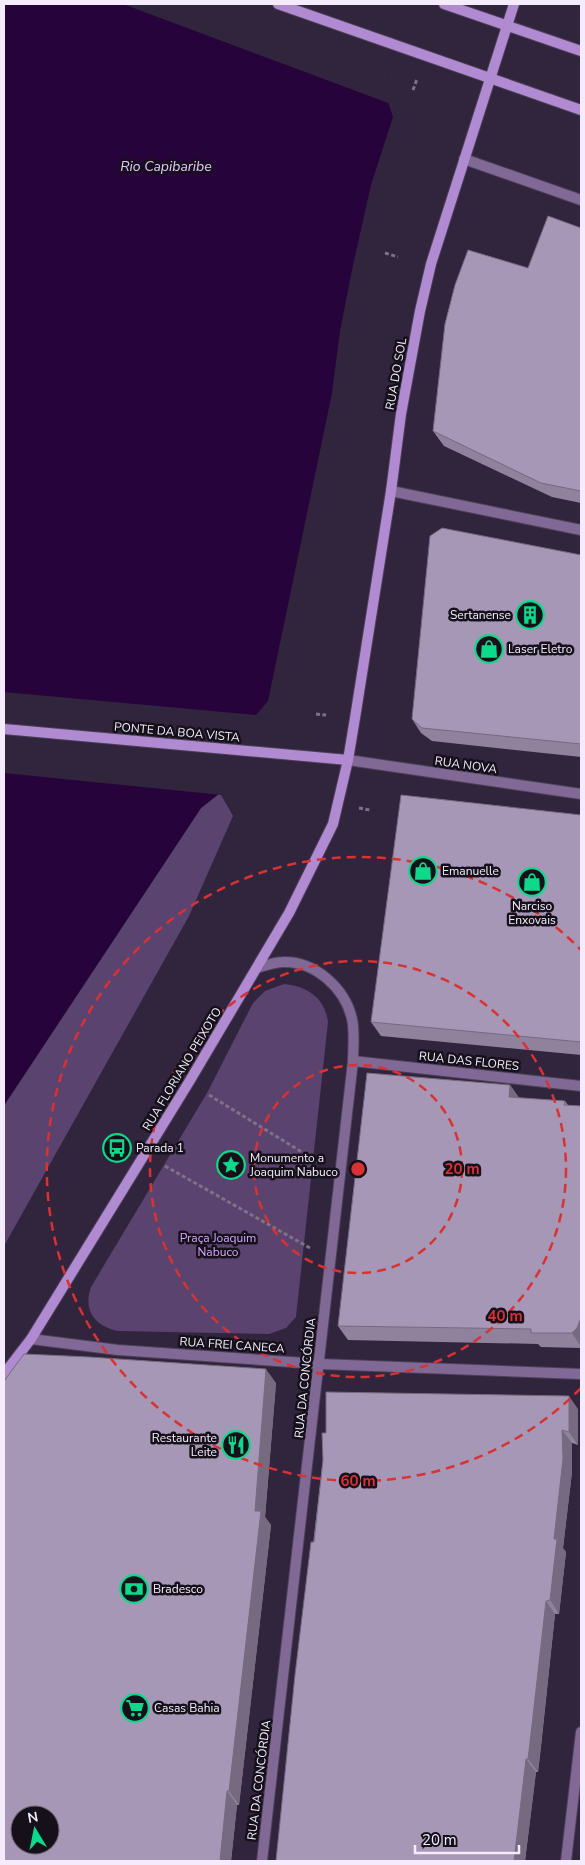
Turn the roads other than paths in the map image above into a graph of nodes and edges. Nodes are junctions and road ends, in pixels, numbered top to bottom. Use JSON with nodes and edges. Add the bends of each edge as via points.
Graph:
{"nodes":[{"id":1,"x":278,"y":4,"type":"edge"},
{"id":2,"x":444,"y":4,"type":"edge"},
{"id":3,"x":514,"y":4,"type":"edge"},
{"id":4,"x":507,"y":25,"type":"junction"},
{"id":5,"x":581,"y":51,"type":"edge"},
{"id":6,"x":491,"y":78,"type":"junction"},
{"id":7,"x":581,"y":110,"type":"edge"},
{"id":8,"x":464,"y":159,"type":"junction"},
{"id":9,"x":581,"y":200,"type":"edge"},
{"id":10,"x":391,"y":491,"type":"junction"},
{"id":11,"x":581,"y":530,"type":"edge"},
{"id":12,"x":4,"y":729,"type":"edge"},
{"id":13,"x":348,"y":760,"type":"junction"},
{"id":14,"x":581,"y":794,"type":"edge"},
{"id":15,"x":257,"y":968,"type":"junction"},
{"id":16,"x":353,"y":1061,"type":"junction"},
{"id":17,"x":581,"y":1086,"type":"edge"},
{"id":18,"x":31,"y":1340,"type":"junction"},
{"id":19,"x":320,"y":1364,"type":"junction"},
{"id":20,"x":4,"y":1374,"type":"edge"},
{"id":21,"x":581,"y":1374,"type":"edge"},
{"id":22,"x":581,"y":1732,"type":"edge"},
{"id":23,"x":262,"y":1861,"type":"edge"},
{"id":24,"x":566,"y":1861,"type":"edge"}],
"edges":[{"from":1,"to":6,"type":"main road"},
{"from":2,"to":4,"type":"main road"},
{"from":3,"to":4,"type":"main road","name":"RUA DO SOL"},
{"from":4,"to":5,"type":"main road"},
{"from":4,"to":6,"type":"main road","name":"RUA DO SOL"},
{"from":6,"to":7,"type":"main road"},
{"from":6,"to":8,"type":"main road","name":"RUA DO SOL"},
{"from":8,"to":9,"type":"street"},
{"from":8,"to":10,"type":"main road","name":"RUA DO SOL","via":[[431,264],[420,311]]},
{"from":10,"to":11,"type":"street"},
{"from":10,"to":13,"type":"main road","name":"RUA DO SOL"},
{"from":12,"to":13,"type":"main road","name":"PONTE DA BOA VISTA"},
{"from":13,"to":14,"type":"street","name":"RUA NOVA"},
{"from":13,"to":15,"type":"main road","name":"RUA FLORIANO PEIXOTO","via":[[333,824],[289,913]]},
{"from":15,"to":16,"type":"street","name":"RUA DA CONCÓRDIA","via":[[283,962],[316,970],[326,976],[345,1002],[352,1019]]},
{"from":15,"to":18,"type":"main road","name":"RUA FLORIANO PEIXOTO"},
{"from":16,"to":17,"type":"street","name":"RUA DAS FLORES"},
{"from":16,"to":19,"type":"street","name":"RUA DA CONCÓRDIA"},
{"from":18,"to":19,"type":"street","name":"RUA FREI CANECA","via":[[118,1350]]},
{"from":18,"to":20,"type":"main road","name":"RUA FLORIANO PEIXOTO"},
{"from":19,"to":21,"type":"street","name":"RUA FREI CANECA"},
{"from":19,"to":23,"type":"street","name":"RUA DA CONCÓRDIA"},
{"from":22,"to":24,"type":"street"}]}
